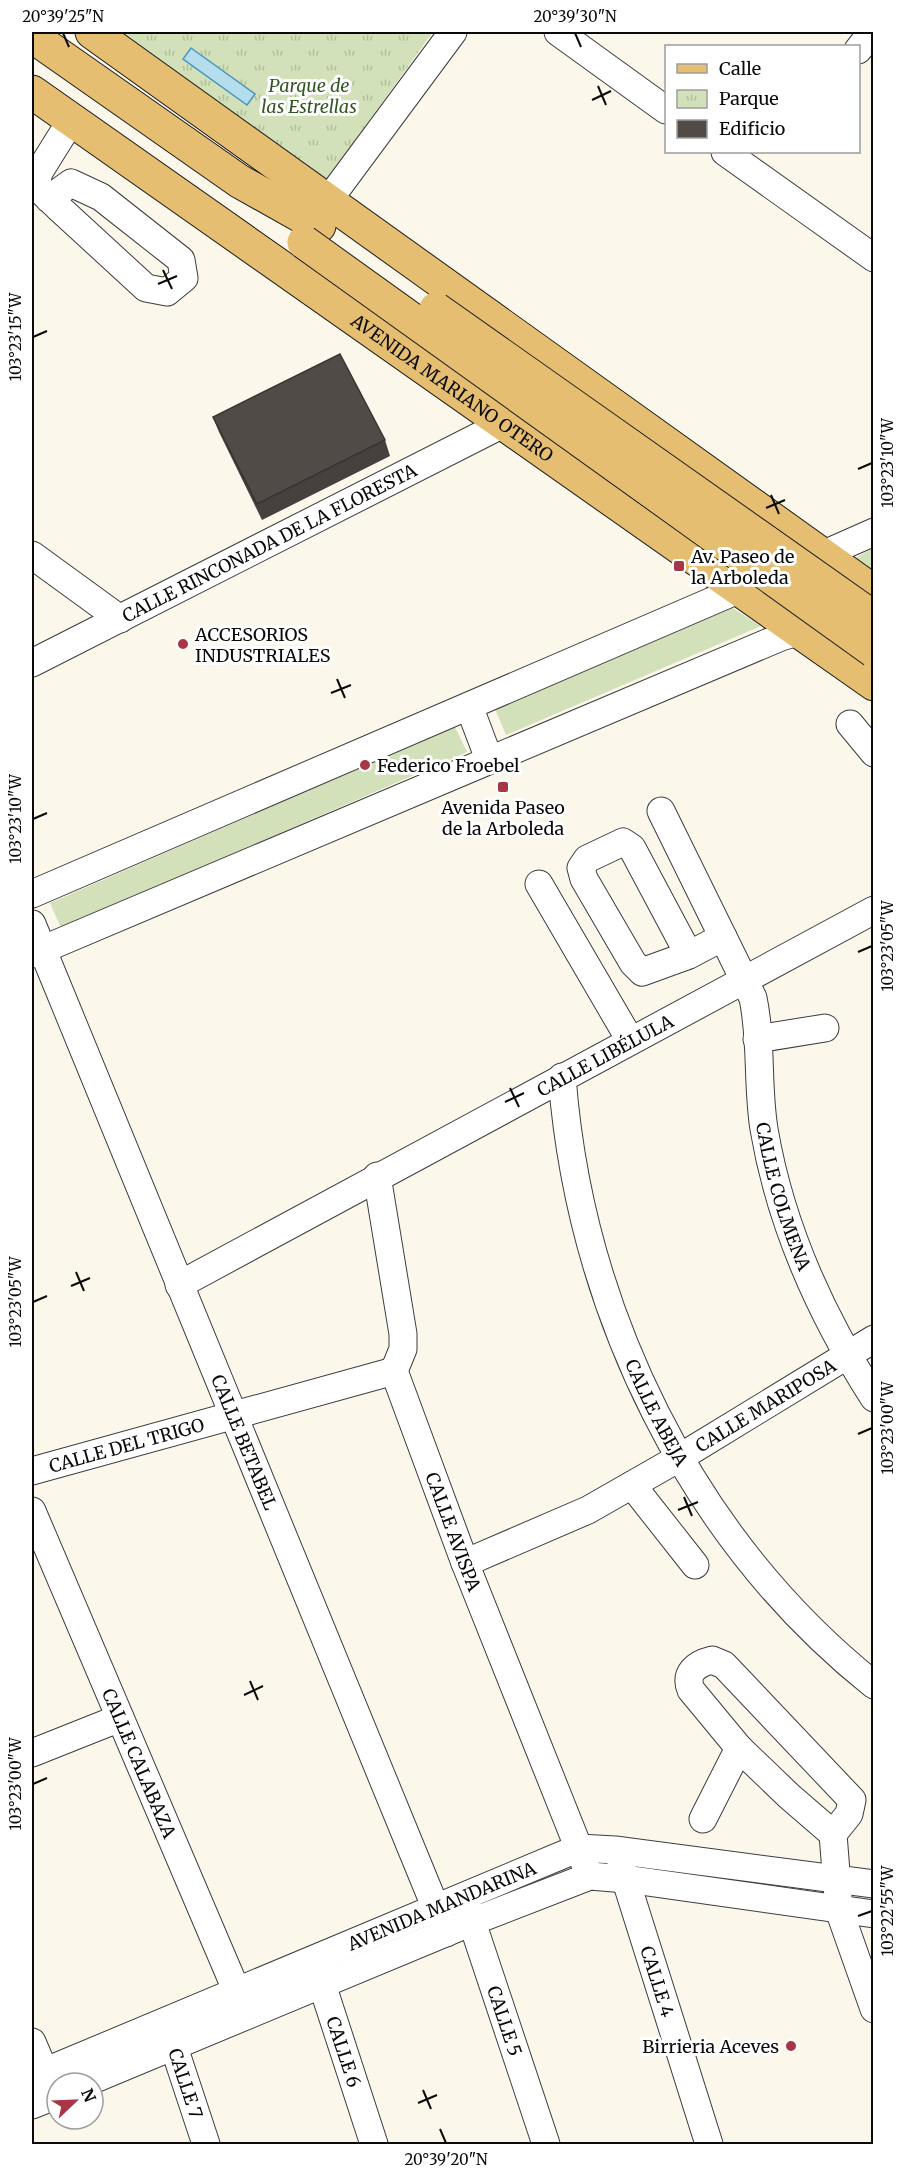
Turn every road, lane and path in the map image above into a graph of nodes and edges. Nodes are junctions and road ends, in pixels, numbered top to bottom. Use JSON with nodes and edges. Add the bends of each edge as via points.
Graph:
{"nodes":[{"id":1,"x":92,"y":32,"type":"edge"},
{"id":2,"x":453,"y":32,"type":"edge"},
{"id":3,"x":558,"y":32,"type":"edge"},
{"id":4,"x":872,"y":32,"type":"edge"},
{"id":5,"x":32,"y":36,"type":"edge"},
{"id":6,"x":860,"y":47,"type":"edge"},
{"id":7,"x":47,"y":106,"type":"edge"},
{"id":8,"x":665,"y":109,"type":"edge"},
{"id":9,"x":726,"y":153,"type":"edge"},
{"id":10,"x":49,"y":199,"type":"junction"},
{"id":11,"x":316,"y":223,"type":"junction"},
{"id":12,"x":873,"y":258,"type":"edge"},
{"id":13,"x":505,"y":423,"type":"junction"},
{"id":14,"x":873,"y":531,"type":"edge"},
{"id":15,"x":32,"y":555,"type":"edge"},
{"id":16,"x":822,"y":556,"type":"junction"},
{"id":17,"x":790,"y":569,"type":"junction"},
{"id":18,"x":740,"y":589,"type":"junction"},
{"id":19,"x":870,"y":614,"type":"edge"},
{"id":20,"x":120,"y":619,"type":"junction"},
{"id":21,"x":799,"y":631,"type":"junction"},
{"id":22,"x":873,"y":651,"type":"edge"},
{"id":23,"x":32,"y":663,"type":"edge"},
{"id":24,"x":873,"y":684,"type":"edge"},
{"id":25,"x":469,"y":706,"type":"junction"},
{"id":26,"x":850,"y":724,"type":"dead end"},
{"id":27,"x":873,"y":753,"type":"edge"},
{"id":28,"x":489,"y":759,"type":"junction"},
{"id":29,"x":660,"y":812,"type":"dead end"},
{"id":30,"x":539,"y":884,"type":"dead end"},
{"id":31,"x":32,"y":894,"type":"edge"},
{"id":32,"x":873,"y":910,"type":"edge"},
{"id":33,"x":32,"y":924,"type":"edge"},
{"id":34,"x":723,"y":937,"type":"junction"},
{"id":35,"x":37,"y":953,"type":"edge"},
{"id":36,"x":688,"y":955,"type":"junction"},
{"id":37,"x":746,"y":979,"type":"junction"},
{"id":38,"x":825,"y":1028,"type":"dead end"},
{"id":39,"x":757,"y":1039,"type":"junction"},
{"id":40,"x":630,"y":1040,"type":"junction"},
{"id":41,"x":562,"y":1077,"type":"junction"},
{"id":42,"x":377,"y":1176,"type":"junction"},
{"id":43,"x":179,"y":1285,"type":"junction"},
{"id":44,"x":873,"y":1339,"type":"edge"},
{"id":45,"x":847,"y":1356,"type":"junction"},
{"id":46,"x":394,"y":1371,"type":"junction"},
{"id":47,"x":873,"y":1398,"type":"edge"},
{"id":48,"x":233,"y":1414,"type":"junction"},
{"id":49,"x":679,"y":1458,"type":"junction"},
{"id":50,"x":32,"y":1471,"type":"edge"},
{"id":51,"x":632,"y":1485,"type":"junction"},
{"id":52,"x":32,"y":1511,"type":"edge"},
{"id":53,"x":465,"y":1563,"type":"junction"},
{"id":54,"x":695,"y":1565,"type":"dead end"},
{"id":55,"x":873,"y":1685,"type":"edge"},
{"id":56,"x":120,"y":1718,"type":"junction"},
{"id":57,"x":740,"y":1748,"type":"junction"},
{"id":58,"x":32,"y":1753,"type":"edge"},
{"id":59,"x":703,"y":1819,"type":"dead end"},
{"id":60,"x":833,"y":1834,"type":"junction"},
{"id":61,"x":579,"y":1848,"type":"junction"},
{"id":62,"x":615,"y":1850,"type":"junction"},
{"id":63,"x":590,"y":1876,"type":"junction"},
{"id":64,"x":626,"y":1879,"type":"junction"},
{"id":65,"x":838,"y":1880,"type":"junction"},
{"id":66,"x":873,"y":1884,"type":"edge"},
{"id":67,"x":436,"y":1908,"type":"junction"},
{"id":68,"x":468,"y":1909,"type":"junction"},
{"id":69,"x":839,"y":1910,"type":"junction"},
{"id":70,"x":873,"y":1914,"type":"edge"},
{"id":71,"x":446,"y":1933,"type":"junction"},
{"id":72,"x":314,"y":1959,"type":"junction"},
{"id":73,"x":322,"y":1984,"type":"junction"},
{"id":74,"x":242,"y":2003,"type":"junction"},
{"id":75,"x":873,"y":2009,"type":"edge"},
{"id":76,"x":169,"y":2033,"type":"junction"},
{"id":77,"x":32,"y":2042,"type":"edge"},
{"id":78,"x":105,"y":2071,"type":"edge"},
{"id":79,"x":44,"y":2089,"type":"edge"},
{"id":80,"x":206,"y":2145,"type":"edge"},
{"id":81,"x":374,"y":2145,"type":"edge"},
{"id":82,"x":546,"y":2145,"type":"edge"},
{"id":83,"x":709,"y":2145,"type":"edge"}],
"edges":[{"from":1,"to":11,"type":"main road","name":"AVENIDA MARIANO OTERO"},
{"from":2,"to":11,"type":"street"},
{"from":3,"to":8,"type":"street"},
{"from":4,"to":6,"type":"street"},
{"from":5,"to":11,"type":"main road","name":"AVENIDA MARIANO OTERO","via":[[239,181]]},
{"from":7,"to":10,"type":"street","via":[[36,186]]},
{"from":7,"to":13,"type":"main road","name":"AVENIDA MARIANO OTERO"},
{"from":9,"to":12,"type":"street"},
{"from":10,"to":10,"type":"street","via":[[71,183],[101,197],[181,260],[184,278],[168,292],[146,288]]},
{"from":11,"to":16,"type":"main road","name":"AVENIDA MARIANO OTERO"},
{"from":11,"to":19,"type":"main road","name":"AVENIDA MARIANO OTERO","bridge":true},
{"from":11,"to":22,"type":"main road","name":"AVENIDA MARIANO OTERO","bridge":true},
{"from":13,"to":18,"type":"main road","name":"AVENIDA MARIANO OTERO"},
{"from":13,"to":20,"type":"street","name":"CALLE RINCONADA DE LA FLORESTA"},
{"from":14,"to":16,"type":"street"},
{"from":15,"to":20,"type":"street"},
{"from":16,"to":17,"type":"street"},
{"from":16,"to":19,"type":"main road","name":"AVENIDA MARIANO OTERO"},
{"from":17,"to":18,"type":"street"},
{"from":17,"to":19,"type":"main road"},
{"from":18,"to":21,"type":"main road","name":"AVENIDA MARIANO OTERO"},
{"from":18,"to":25,"type":"street"},
{"from":19,"to":21,"type":"street"},
{"from":20,"to":23,"type":"street","name":"CALLE RINCONADA DE LA FLORESTA"},
{"from":21,"to":24,"type":"main road","name":"AVENIDA MARIANO OTERO"},
{"from":21,"to":28,"type":"street"},
{"from":25,"to":28,"type":"street"},
{"from":25,"to":31,"type":"street"},
{"from":26,"to":27,"type":"street"},
{"from":28,"to":35,"type":"street"},
{"from":29,"to":34,"type":"street","name":"CALLE COLMENA"},
{"from":30,"to":40,"type":"street"},
{"from":32,"to":37,"type":"street","name":"CALLE LIBÉLULA"},
{"from":33,"to":35,"type":"street","name":"CALLE BETABEL"},
{"from":34,"to":36,"type":"street"},
{"from":34,"to":37,"type":"street","name":"CALLE COLMENA"},
{"from":35,"to":43,"type":"street","name":"CALLE BETABEL"},
{"from":36,"to":36,"type":"street","via":[[632,848],[623,842],[587,859],[580,868],[584,879],[642,972]]},
{"from":37,"to":39,"type":"street","name":"CALLE COLMENA","via":[[757,1018]]},
{"from":37,"to":40,"type":"street","name":"CALLE LIBÉLULA"},
{"from":38,"to":39,"type":"street"},
{"from":39,"to":45,"type":"street","name":"CALLE COLMENA","via":[[761,1107],[774,1176],[806,1268]]},
{"from":40,"to":41,"type":"street","name":"CALLE LIBÉLULA"},
{"from":41,"to":42,"type":"street","name":"CALLE LIBÉLULA"},
{"from":41,"to":49,"type":"street","name":"CALLE ABEJA","via":[[572,1158],[595,1259],[612,1314]]},
{"from":42,"to":43,"type":"street","name":"CALLE LIBÉLULA"},
{"from":42,"to":46,"type":"street","via":[[403,1334],[403,1349]]},
{"from":43,"to":48,"type":"street","name":"CALLE BETABEL"},
{"from":44,"to":45,"type":"street","name":"CALLE MARIPOSA"},
{"from":45,"to":47,"type":"street","name":"CALLE COLMENA"},
{"from":45,"to":49,"type":"street","name":"CALLE MARIPOSA"},
{"from":46,"to":48,"type":"street","name":"CALLE DEL TRIGO"},
{"from":46,"to":53,"type":"street","name":"CALLE AVISPA"},
{"from":48,"to":50,"type":"street","name":"CALLE DEL TRIGO"},
{"from":48,"to":67,"type":"street","name":"CALLE BETABEL"},
{"from":49,"to":51,"type":"street","name":"CALLE MARIPOSA"},
{"from":49,"to":55,"type":"street","name":"CALLE ABEJA","via":[[716,1518],[755,1566],[837,1656]]},
{"from":51,"to":53,"type":"street","name":"CALLE MARIPOSA","via":[[579,1514]]},
{"from":51,"to":54,"type":"street"},
{"from":52,"to":56,"type":"street","name":"CALLE CALABAZA"},
{"from":53,"to":61,"type":"street","name":"CALLE AVISPA"},
{"from":56,"to":58,"type":"street"},
{"from":56,"to":74,"type":"street","name":"CALLE CALABAZA"},
{"from":57,"to":59,"type":"street"},
{"from":57,"to":60,"type":"street"},
{"from":57,"to":60,"type":"street","via":[[688,1682],[690,1673],[706,1662],[719,1661],[724,1665],[849,1794],[853,1807]]},
{"from":60,"to":65,"type":"street"},
{"from":61,"to":62,"type":"street","name":"AVENIDA MANDARINA"},
{"from":61,"to":63,"type":"street","name":"CALLE AVISPA"},
{"from":61,"to":68,"type":"street","name":"AVENIDA MANDARINA"},
{"from":62,"to":64,"type":"street","name":"CALLE 4"},
{"from":62,"to":65,"type":"street","name":"AVENIDA MANDARINA"},
{"from":63,"to":64,"type":"street","name":"AVENIDA MANDARINA"},
{"from":63,"to":68,"type":"street","name":"AVENIDA MANDARINA"},
{"from":64,"to":69,"type":"street","name":"AVENIDA MANDARINA"},
{"from":64,"to":83,"type":"street","name":"CALLE 4"},
{"from":65,"to":66,"type":"street","name":"AVENIDA MANDARINA"},
{"from":65,"to":69,"type":"street"},
{"from":67,"to":68,"type":"street","name":"AVENIDA MANDARINA"},
{"from":67,"to":71,"type":"street","name":"CALLE BETABEL"},
{"from":67,"to":72,"type":"street","name":"AVENIDA MANDARINA"},
{"from":68,"to":71,"type":"street","name":"AVENIDA MANDARINA"},
{"from":68,"to":82,"type":"street","name":"CALLE 5"},
{"from":69,"to":70,"type":"street","name":"AVENIDA MANDARINA"},
{"from":69,"to":75,"type":"street"},
{"from":71,"to":73,"type":"street","name":"AVENIDA MANDARINA"},
{"from":72,"to":73,"type":"street","name":"CALLE 6"},
{"from":72,"to":74,"type":"street","name":"AVENIDA MANDARINA"},
{"from":73,"to":74,"type":"street","name":"AVENIDA MANDARINA"},
{"from":73,"to":81,"type":"street","name":"CALLE 6"},
{"from":74,"to":76,"type":"street","name":"AVENIDA MANDARINA"},
{"from":76,"to":78,"type":"street","name":"AVENIDA MANDARINA"},
{"from":76,"to":79,"type":"street","name":"AVENIDA MANDARINA"},
{"from":76,"to":80,"type":"street","name":"CALLE 7"},
{"from":77,"to":79,"type":"street"}]}
